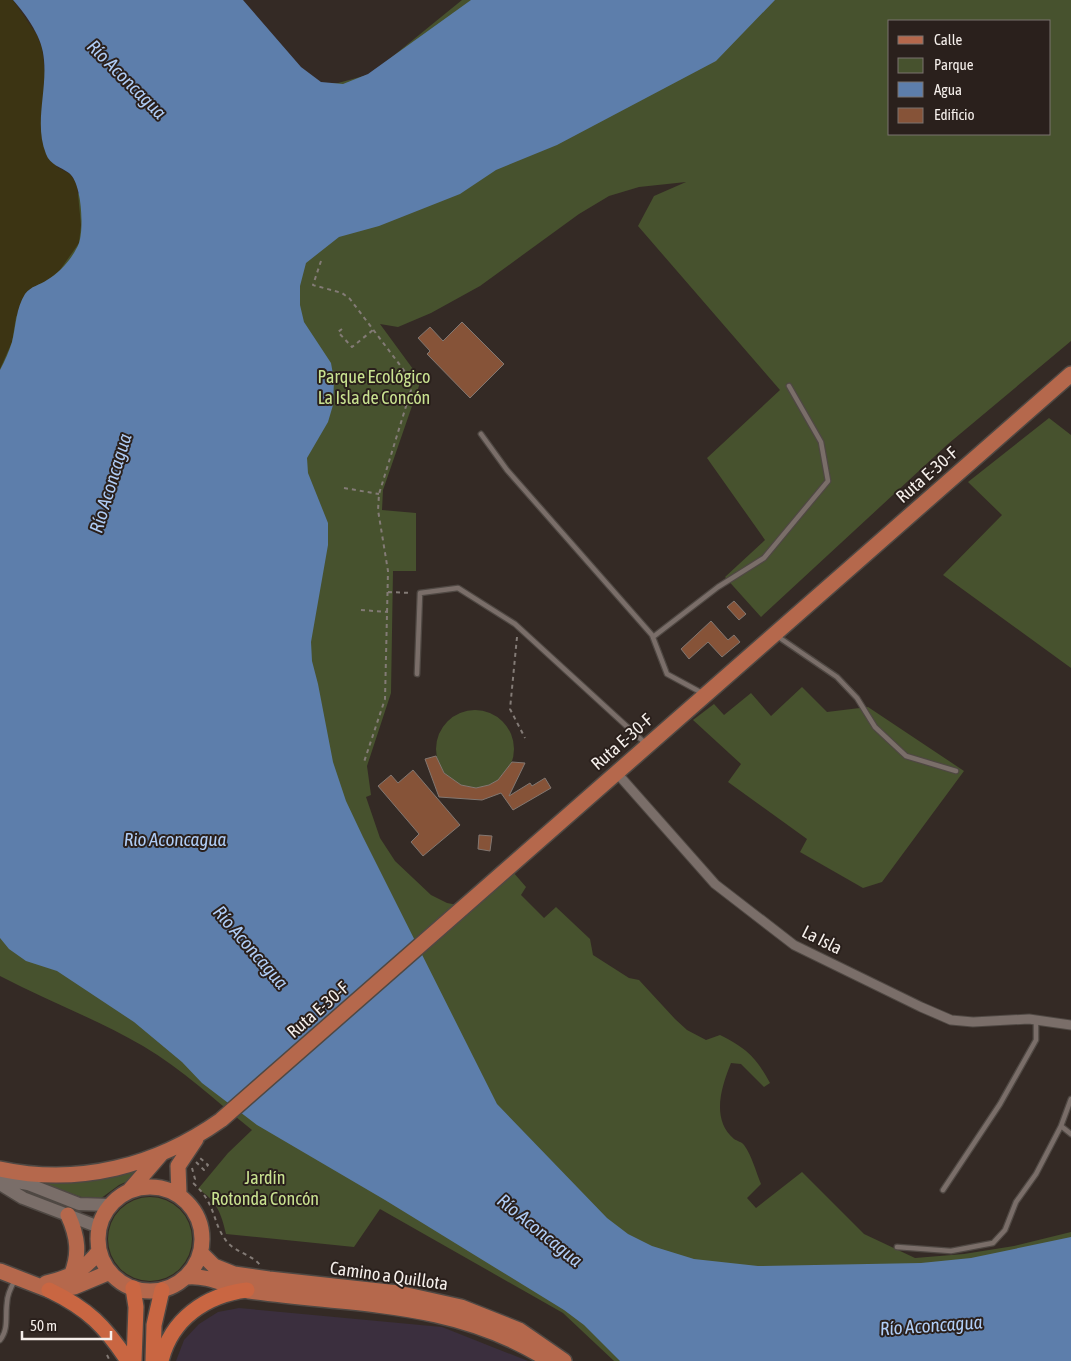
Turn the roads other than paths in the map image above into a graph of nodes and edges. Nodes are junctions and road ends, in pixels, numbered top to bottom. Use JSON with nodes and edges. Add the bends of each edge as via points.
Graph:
{"nodes":[{"id":1,"x":1071,"y":374,"type":"edge"},
{"id":2,"x":789,"y":386,"type":"dead end"},
{"id":3,"x":481,"y":434,"type":"dead end"},
{"id":4,"x":774,"y":634,"type":"junction"},
{"id":5,"x":653,"y":637,"type":"junction"},
{"id":6,"x":417,"y":674,"type":"dead end"},
{"id":7,"x":705,"y":694,"type":"junction"},
{"id":8,"x":647,"y":745,"type":"junction"},
{"id":9,"x":956,"y":771,"type":"dead end"},
{"id":10,"x":616,"y":772,"type":"junction"},
{"id":11,"x":1036,"y":1020,"type":"junction"},
{"id":12,"x":1071,"y":1025,"type":"edge"},
{"id":13,"x":1071,"y":1099,"type":"edge"},
{"id":14,"x":1061,"y":1126,"type":"junction"},
{"id":15,"x":1071,"y":1134,"type":"edge"},
{"id":16,"x":197,"y":1137,"type":"junction"},
{"id":17,"x":161,"y":1154,"type":"junction"},
{"id":18,"x":0,"y":1170,"type":"edge"},
{"id":19,"x":0,"y":1179,"type":"edge"},
{"id":20,"x":0,"y":1184,"type":"edge"},
{"id":21,"x":943,"y":1190,"type":"dead end"},
{"id":22,"x":129,"y":1191,"type":"junction"},
{"id":23,"x":179,"y":1194,"type":"junction"},
{"id":24,"x":110,"y":1205,"type":"junction"},
{"id":25,"x":68,"y":1215,"type":"junction"},
{"id":26,"x":99,"y":1227,"type":"junction"},
{"id":27,"x":897,"y":1248,"type":"dead end"},
{"id":28,"x":99,"y":1251,"type":"junction"},
{"id":29,"x":201,"y":1253,"type":"junction"},
{"id":30,"x":0,"y":1271,"type":"edge"},
{"id":31,"x":110,"y":1272,"type":"junction"},
{"id":32,"x":70,"y":1276,"type":"junction"},
{"id":33,"x":186,"y":1277,"type":"junction"},
{"id":34,"x":16,"y":1278,"type":"junction"},
{"id":35,"x":43,"y":1288,"type":"junction"},
{"id":36,"x":133,"y":1288,"type":"junction"},
{"id":37,"x":162,"y":1290,"type":"junction"},
{"id":38,"x":247,"y":1290,"type":"junction"},
{"id":39,"x":0,"y":1340,"type":"edge"},
{"id":40,"x":128,"y":1361,"type":"edge"},
{"id":41,"x":134,"y":1361,"type":"edge"},
{"id":42,"x":153,"y":1361,"type":"edge"},
{"id":43,"x":161,"y":1361,"type":"edge"},
{"id":44,"x":549,"y":1361,"type":"edge"},
{"id":45,"x":564,"y":1361,"type":"edge"}],
"edges":[{"from":1,"to":4,"type":"main road","name":"Ruta E-30-F"},
{"from":2,"to":5,"type":"lane","via":[[821,442],[828,481],[764,558],[718,587]]},
{"from":3,"to":5,"type":"lane","via":[[507,470]]},
{"from":4,"to":7,"type":"main road","name":"Ruta E-30-F"},
{"from":4,"to":9,"type":"lane","via":[[837,677],[857,698],[874,727],[906,756]]},
{"from":5,"to":7,"type":"lane","via":[[667,674]]},
{"from":6,"to":8,"type":"lane","via":[[420,593],[458,588],[518,627]]},
{"from":7,"to":8,"type":"main road","name":"Ruta E-30-F"},
{"from":8,"to":10,"type":"main road","name":"Ruta E-30-F"},
{"from":10,"to":11,"type":"street","name":"La Isla","via":[[714,884],[794,945],[951,1020]]},
{"from":10,"to":16,"type":"main road","name":"Ruta E-30-F","via":[[221,1120]]},
{"from":11,"to":12,"type":"street","name":"La Isla"},
{"from":11,"to":21,"type":"lane","via":[[1036,1040],[1000,1104]]},
{"from":13,"to":14,"type":"lane"},
{"from":14,"to":15,"type":"lane"},
{"from":14,"to":27,"type":"lane","via":[[1036,1174],[1016,1202],[1005,1230],[993,1243],[951,1251]]},
{"from":16,"to":17,"type":"main road","name":"Ruta E-30-F"},
{"from":16,"to":23,"type":"main road","name":"Ruta E-30-F","via":[[178,1166]]},
{"from":17,"to":18,"type":"main road","via":[[122,1168],[80,1175],[40,1176]]},
{"from":17,"to":22,"type":"main road","name":"Ruta E-30-F"},
{"from":19,"to":24,"type":"main road","via":[[28,1184],[79,1204]]},
{"from":20,"to":25,"type":"main road","via":[[23,1198]]},
{"from":22,"to":23,"type":"main road","via":[[154,1186]]},
{"from":22,"to":24,"type":"main road"},
{"from":23,"to":29,"type":"main road","via":[[200,1221]]},
{"from":24,"to":26,"type":"main road"},
{"from":25,"to":26,"type":"main road"},
{"from":25,"to":32,"type":"main road","via":[[78,1242]]},
{"from":26,"to":28,"type":"main road"},
{"from":28,"to":31,"type":"main road"},
{"from":28,"to":32,"type":"main road","via":[[87,1266]]},
{"from":29,"to":33,"type":"main road"},
{"from":29,"to":45,"type":"main road","name":"Camino a Quillota","via":[[214,1266],[227,1272],[268,1280],[398,1293],[481,1313],[519,1330]]},
{"from":30,"to":34,"type":"main road"},
{"from":31,"to":35,"type":"main road","via":[[74,1287]]},
{"from":31,"to":36,"type":"main road"},
{"from":32,"to":35,"type":"main road"},
{"from":33,"to":37,"type":"main road"},
{"from":33,"to":38,"type":"main road","name":"Camino a Quillota","via":[[207,1278]]},
{"from":34,"to":35,"type":"main road"},
{"from":34,"to":39,"type":"lane","via":[[10,1290],[5,1329]]},
{"from":35,"to":40,"type":"highway","via":[[74,1302],[97,1320]]},
{"from":36,"to":37,"type":"main road"},
{"from":36,"to":41,"type":"highway","via":[[136,1307]]},
{"from":37,"to":42,"type":"highway","via":[[154,1324]]},
{"from":38,"to":43,"type":"highway","via":[[214,1298],[194,1309],[172,1335]]},
{"from":38,"to":44,"type":"main road","name":"Camino a Quillota","via":[[445,1316],[499,1333]]}]}
